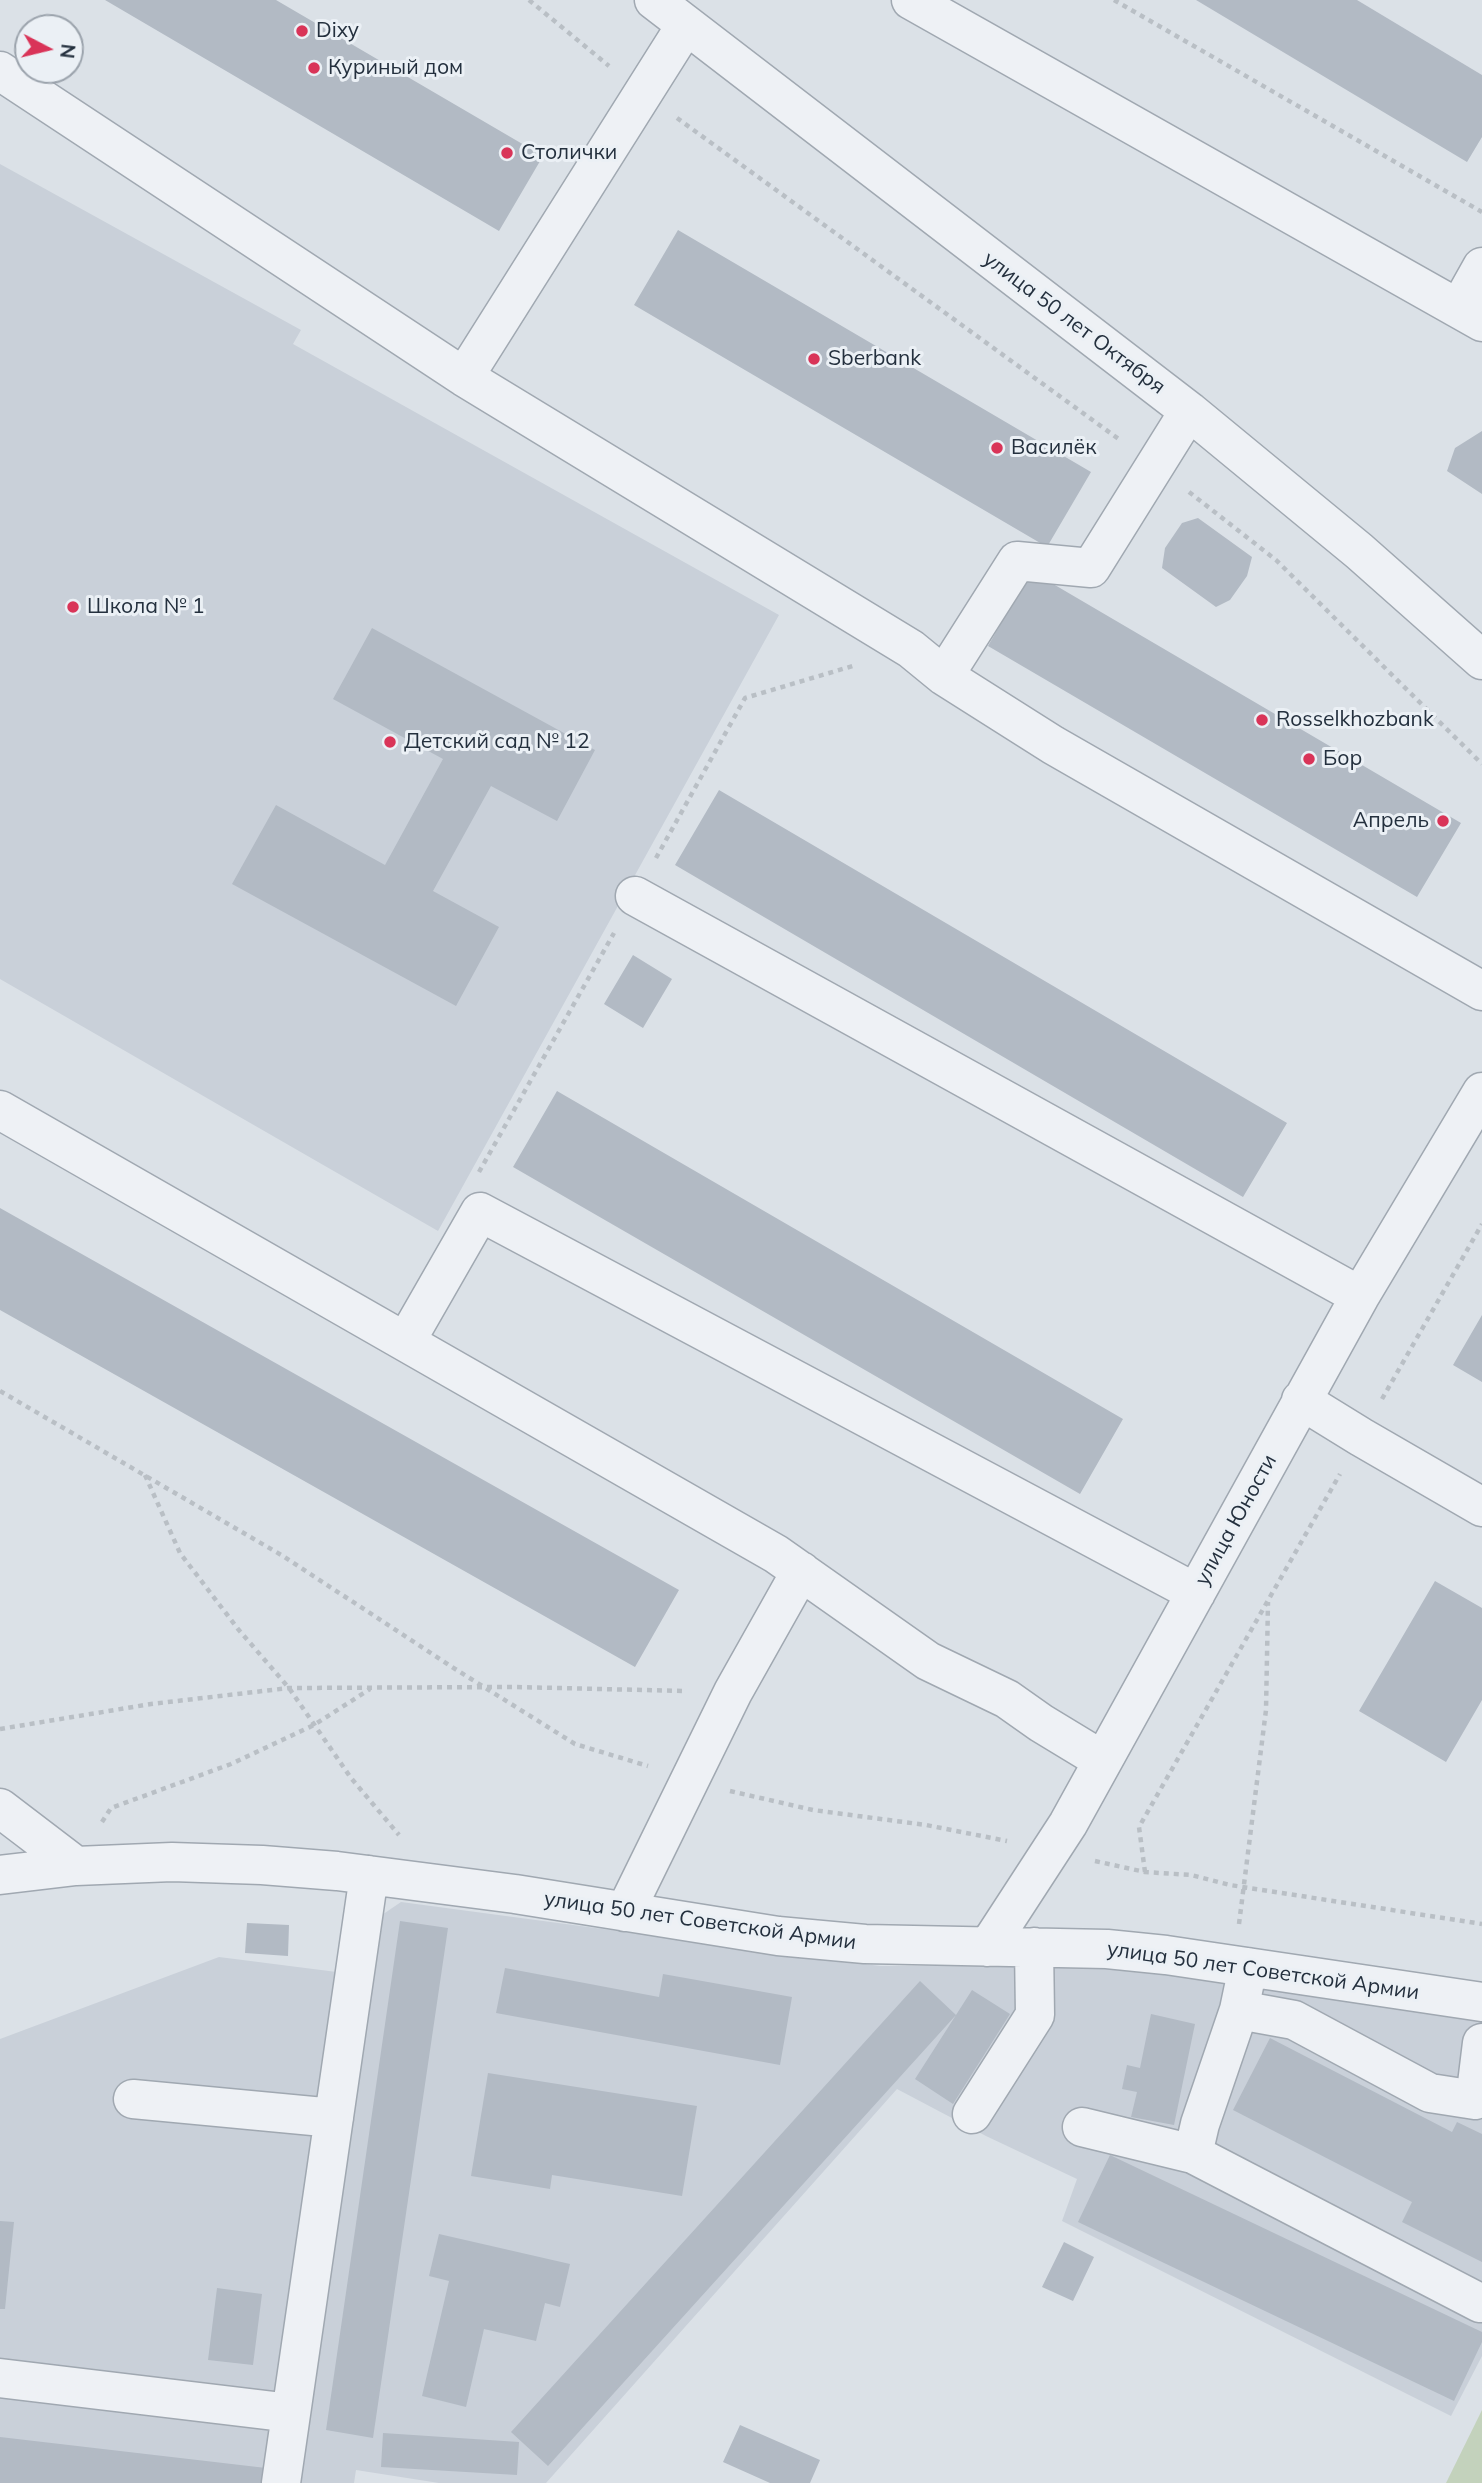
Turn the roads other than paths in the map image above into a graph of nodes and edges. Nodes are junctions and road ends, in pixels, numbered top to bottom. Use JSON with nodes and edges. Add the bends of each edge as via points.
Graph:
{"nodes":[{"id":1,"x":654,"y":0,"type":"edge"},
{"id":2,"x":916,"y":1,"type":"edge"},
{"id":3,"x":685,"y":24,"type":"junction"},
{"id":4,"x":0,"y":71,"type":"edge"},
{"id":5,"x":1482,"y":267,"type":"edge"},
{"id":6,"x":1471,"y":315,"type":"edge"},
{"id":7,"x":464,"y":377,"type":"junction"},
{"id":8,"x":1189,"y":411,"type":"junction"},
{"id":9,"x":1482,"y":660,"type":"edge"},
{"id":10,"x":944,"y":676,"type":"junction"},
{"id":11,"x":635,"y":896,"type":"dead end"},
{"id":12,"x":1482,"y":991,"type":"edge"},
{"id":13,"x":1478,"y":1107,"type":"edge"},
{"id":14,"x":0,"y":1110,"type":"edge"},
{"id":15,"x":1360,"y":1296,"type":"junction"},
{"id":16,"x":406,"y":1342,"type":"junction"},
{"id":17,"x":1301,"y":1400,"type":"junction"},
{"id":18,"x":1482,"y":1507,"type":"edge"},
{"id":19,"x":801,"y":1571,"type":"junction"},
{"id":20,"x":1196,"y":1593,"type":"junction"},
{"id":21,"x":1102,"y":1760,"type":"junction"},
{"id":22,"x":0,"y":1808,"type":"edge"},
{"id":23,"x":76,"y":1866,"type":"junction"},
{"id":24,"x":0,"y":1875,"type":"edge"},
{"id":25,"x":369,"y":1875,"type":"junction"},
{"id":26,"x":625,"y":1912,"type":"junction"},
{"id":27,"x":988,"y":1947,"type":"junction"},
{"id":28,"x":1034,"y":1947,"type":"junction"},
{"id":29,"x":1234,"y":1965,"type":"junction"},
{"id":30,"x":1482,"y":2002,"type":"edge"},
{"id":31,"x":1240,"y":2010,"type":"junction"},
{"id":32,"x":1482,"y":2043,"type":"edge"},
{"id":33,"x":133,"y":2099,"type":"dead end"},
{"id":34,"x":1479,"y":2102,"type":"edge"},
{"id":35,"x":972,"y":2114,"type":"dead end"},
{"id":36,"x":334,"y":2118,"type":"junction"},
{"id":37,"x":1082,"y":2127,"type":"dead end"},
{"id":38,"x":1193,"y":2154,"type":"junction"},
{"id":39,"x":1480,"y":2303,"type":"edge"},
{"id":40,"x":0,"y":2378,"type":"edge"},
{"id":41,"x":291,"y":2413,"type":"junction"},
{"id":42,"x":281,"y":2483,"type":"edge"}],
"edges":[{"from":1,"to":3,"type":"street","name":"улица 50 лет Октября"},
{"from":2,"to":6,"type":"street"},
{"from":3,"to":7,"type":"street"},
{"from":3,"to":8,"type":"street","name":"улица 50 лет Октября"},
{"from":4,"to":7,"type":"street"},
{"from":5,"to":6,"type":"street"},
{"from":7,"to":10,"type":"street","via":[[911,649]]},
{"from":8,"to":9,"type":"street","name":"улица 50 лет Октября"},
{"from":8,"to":10,"type":"street","via":[[1091,568],[1017,561]]},
{"from":10,"to":12,"type":"street","via":[[1052,745]]},
{"from":11,"to":15,"type":"street"},
{"from":13,"to":15,"type":"street","name":"улица Юности"},
{"from":14,"to":16,"type":"street"},
{"from":15,"to":17,"type":"street","name":"улица Юности"},
{"from":16,"to":19,"type":"street"},
{"from":16,"to":20,"type":"street","via":[[481,1212]]},
{"from":17,"to":18,"type":"street"},
{"from":17,"to":20,"type":"street","name":"улица Юности"},
{"from":19,"to":21,"type":"street","via":[[928,1661],[1007,1699]]},
{"from":19,"to":26,"type":"street","via":[[733,1692]]},
{"from":20,"to":21,"type":"street","name":"улица Юности"},
{"from":21,"to":27,"type":"street","name":"улица Юности","via":[[1068,1824]]},
{"from":22,"to":23,"type":"street"},
{"from":23,"to":24,"type":"street","name":"улица 50 лет Советской Армии"},
{"from":23,"to":25,"type":"street","name":"улица 50 лет Советской Армии","via":[[172,1862]]},
{"from":25,"to":26,"type":"street","name":"улица 50 лет Советской Армии"},
{"from":25,"to":36,"type":"street"},
{"from":26,"to":27,"type":"street","name":"улица 50 лет Советской Армии","via":[[803,1939]]},
{"from":27,"to":28,"type":"street","name":"улица 50 лет Советской Армии"},
{"from":28,"to":29,"type":"street","name":"улица 50 лет Советской Армии","via":[[1107,1949]]},
{"from":28,"to":35,"type":"street","via":[[1035,2015]]},
{"from":29,"to":30,"type":"street","name":"улица 50 лет Советской Армии"},
{"from":29,"to":31,"type":"street"},
{"from":31,"to":34,"type":"street","via":[[1294,2020],[1430,2093]]},
{"from":31,"to":38,"type":"street"},
{"from":32,"to":34,"type":"street"},
{"from":33,"to":36,"type":"street"},
{"from":36,"to":41,"type":"street"},
{"from":37,"to":38,"type":"street"},
{"from":38,"to":39,"type":"street"},
{"from":40,"to":41,"type":"street"},
{"from":41,"to":42,"type":"street"}]}
